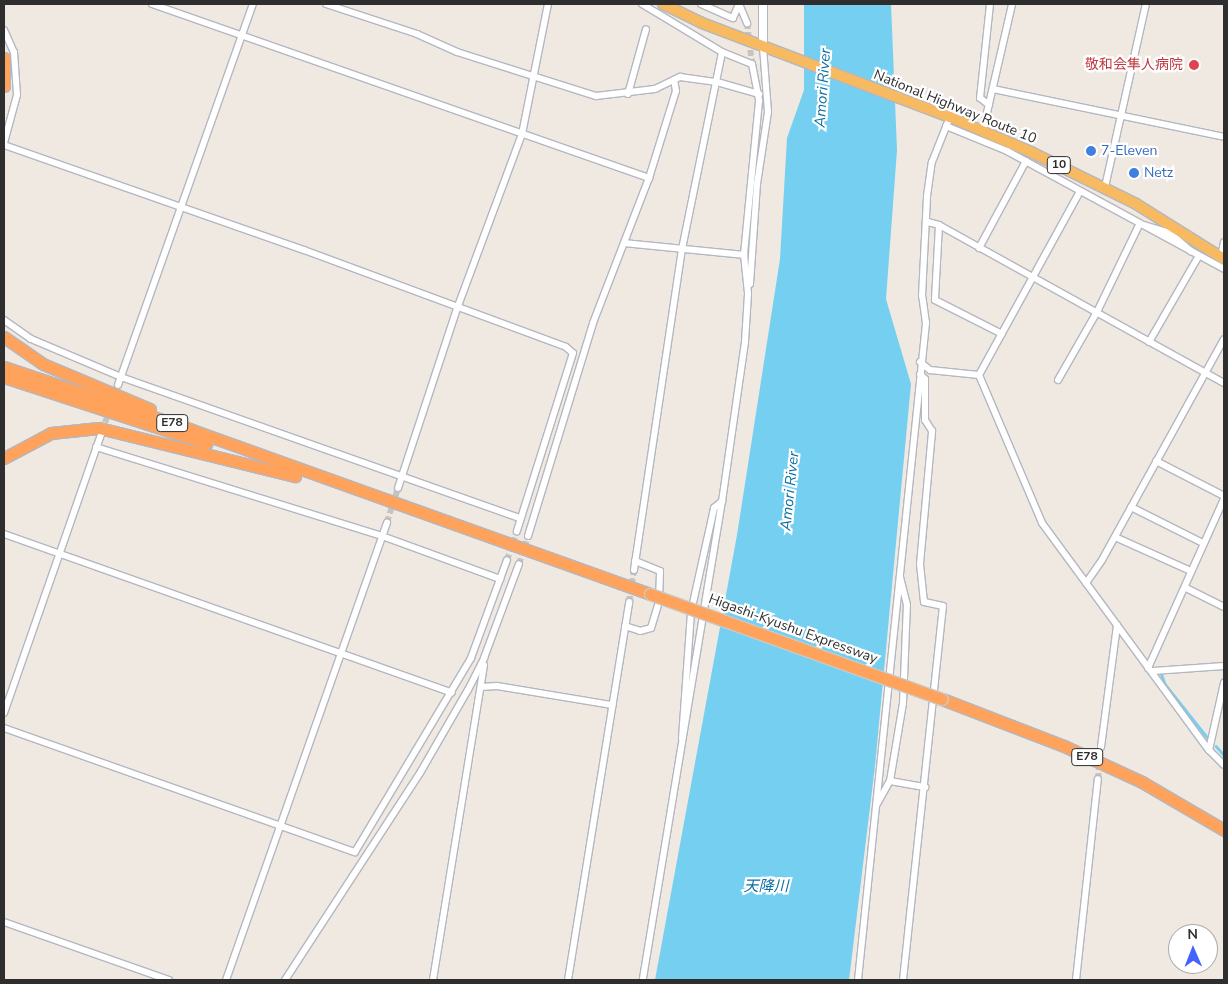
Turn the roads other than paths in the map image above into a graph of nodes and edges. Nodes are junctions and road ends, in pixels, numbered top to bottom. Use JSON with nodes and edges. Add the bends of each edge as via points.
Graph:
{"nodes":[{"id":1,"x":152,"y":4,"type":"edge"},
{"id":2,"x":253,"y":4,"type":"edge"},
{"id":3,"x":326,"y":4,"type":"edge"},
{"id":4,"x":548,"y":4,"type":"edge"},
{"id":5,"x":642,"y":4,"type":"edge"},
{"id":6,"x":663,"y":4,"type":"edge"},
{"id":7,"x":701,"y":4,"type":"edge"},
{"id":8,"x":763,"y":4,"type":"edge"},
{"id":9,"x":990,"y":4,"type":"edge"},
{"id":10,"x":1012,"y":4,"type":"edge"},
{"id":11,"x":1146,"y":4,"type":"edge"},
{"id":12,"x":739,"y":5,"type":"edge"},
{"id":13,"x":747,"y":23,"type":"tunnel mouth"},
{"id":14,"x":646,"y":29,"type":"dead end"},
{"id":15,"x":4,"y":30,"type":"edge"},
{"id":16,"x":240,"y":35,"type":"junction"},
{"id":17,"x":763,"y":47,"type":"junction"},
{"id":18,"x":722,"y":52,"type":"junction"},
{"id":19,"x":4,"y":58,"type":"edge"},
{"id":20,"x":533,"y":74,"type":"junction"},
{"id":21,"x":674,"y":80,"type":"junction"},
{"id":22,"x":717,"y":82,"type":"junction"},
{"id":23,"x":4,"y":86,"type":"edge"},
{"id":24,"x":993,"y":89,"type":"junction"},
{"id":25,"x":628,"y":94,"type":"junction"},
{"id":26,"x":759,"y":94,"type":"junction"},
{"id":27,"x":768,"y":103,"type":"junction"},
{"id":28,"x":989,"y":105,"type":"junction"},
{"id":29,"x":1120,"y":115,"type":"junction"},
{"id":30,"x":948,"y":122,"type":"junction"},
{"id":31,"x":757,"y":124,"type":"junction"},
{"id":32,"x":983,"y":130,"type":"junction"},
{"id":33,"x":522,"y":134,"type":"junction"},
{"id":34,"x":1224,"y":137,"type":"edge"},
{"id":35,"x":4,"y":144,"type":"edge"},
{"id":36,"x":1026,"y":161,"type":"junction"},
{"id":37,"x":649,"y":178,"type":"junction"},
{"id":38,"x":1105,"y":187,"type":"junction"},
{"id":39,"x":1080,"y":191,"type":"junction"},
{"id":40,"x":181,"y":208,"type":"junction"},
{"id":41,"x":928,"y":222,"type":"junction"},
{"id":42,"x":939,"y":225,"type":"junction"},
{"id":43,"x":1139,"y":225,"type":"junction"},
{"id":44,"x":1172,"y":231,"type":"junction"},
{"id":45,"x":1224,"y":242,"type":"edge"},
{"id":46,"x":624,"y":243,"type":"junction"},
{"id":47,"x":979,"y":248,"type":"junction"},
{"id":48,"x":682,"y":249,"type":"junction"},
{"id":49,"x":744,"y":255,"type":"junction"},
{"id":50,"x":1198,"y":257,"type":"junction"},
{"id":51,"x":1223,"y":258,"type":"edge"},
{"id":52,"x":1224,"y":269,"type":"edge"},
{"id":53,"x":1035,"y":278,"type":"junction"},
{"id":54,"x":748,"y":294,"type":"junction"},
{"id":55,"x":458,"y":306,"type":"junction"},
{"id":56,"x":1097,"y":312,"type":"junction"},
{"id":57,"x":4,"y":320,"type":"edge"},
{"id":58,"x":1002,"y":334,"type":"junction"},
{"id":59,"x":4,"y":337,"type":"edge"},
{"id":60,"x":1224,"y":339,"type":"edge"},
{"id":61,"x":1149,"y":342,"type":"junction"},
{"id":62,"x":920,"y":362,"type":"junction"},
{"id":63,"x":4,"y":367,"type":"edge"},
{"id":64,"x":1206,"y":373,"type":"junction"},
{"id":65,"x":920,"y":374,"type":"junction"},
{"id":66,"x":121,"y":376,"type":"junction"},
{"id":67,"x":979,"y":376,"type":"junction"},
{"id":68,"x":4,"y":377,"type":"edge"},
{"id":69,"x":1058,"y":380,"type":"dead end"},
{"id":70,"x":1224,"y":383,"type":"edge"},
{"id":71,"x":118,"y":385,"type":"dead end"},
{"id":72,"x":192,"y":430,"type":"junction"},
{"id":73,"x":101,"y":434,"type":"tunnel mouth"},
{"id":74,"x":96,"y":447,"type":"junction"},
{"id":75,"x":4,"y":458,"type":"edge"},
{"id":76,"x":1156,"y":461,"type":"junction"},
{"id":77,"x":402,"y":478,"type":"junction"},
{"id":78,"x":339,"y":484,"type":"junction"},
{"id":79,"x":398,"y":488,"type":"tunnel mouth"},
{"id":80,"x":1224,"y":497,"type":"edge"},
{"id":81,"x":722,"y":501,"type":"junction"},
{"id":82,"x":1131,"y":507,"type":"junction"},
{"id":83,"x":424,"y":515,"type":"junction"},
{"id":84,"x":520,"y":518,"type":"junction"},
{"id":85,"x":386,"y":522,"type":"tunnel mouth"},
{"id":86,"x":4,"y":534,"type":"edge"},
{"id":87,"x":382,"y":536,"type":"junction"},
{"id":88,"x":1115,"y":537,"type":"junction"},
{"id":89,"x":1203,"y":543,"type":"junction"},
{"id":90,"x":59,"y":554,"type":"junction"},
{"id":91,"x":507,"y":560,"type":"tunnel mouth"},
{"id":92,"x":636,"y":561,"type":"junction"},
{"id":93,"x":519,"y":564,"type":"tunnel mouth"},
{"id":94,"x":634,"y":570,"type":"tunnel mouth"},
{"id":95,"x":899,"y":571,"type":"junction"},
{"id":96,"x":1191,"y":571,"type":"junction"},
{"id":97,"x":500,"y":579,"type":"junction"},
{"id":98,"x":1086,"y":583,"type":"junction"},
{"id":99,"x":1186,"y":588,"type":"junction"},
{"id":100,"x":629,"y":602,"type":"tunnel mouth"},
{"id":101,"x":1224,"y":606,"type":"edge"},
{"id":102,"x":1117,"y":625,"type":"junction"},
{"id":103,"x":624,"y":626,"type":"junction"},
{"id":104,"x":341,"y":653,"type":"junction"},
{"id":105,"x":484,"y":658,"type":"junction"},
{"id":106,"x":1224,"y":666,"type":"edge"},
{"id":107,"x":1150,"y":670,"type":"junction"},
{"id":108,"x":1224,"y":683,"type":"edge"},
{"id":109,"x":481,"y":687,"type":"junction"},
{"id":110,"x":452,"y":693,"type":"junction"},
{"id":111,"x":612,"y":705,"type":"junction"},
{"id":112,"x":4,"y":713,"type":"edge"},
{"id":113,"x":4,"y":728,"type":"edge"},
{"id":114,"x":683,"y":747,"type":"junction"},
{"id":115,"x":1101,"y":747,"type":"tunnel mouth"},
{"id":116,"x":1209,"y":750,"type":"junction"},
{"id":117,"x":1224,"y":765,"type":"edge"},
{"id":118,"x":1098,"y":779,"type":"tunnel mouth"},
{"id":119,"x":890,"y":781,"type":"junction"},
{"id":120,"x":925,"y":787,"type":"junction"},
{"id":121,"x":875,"y":807,"type":"junction"},
{"id":122,"x":280,"y":826,"type":"junction"},
{"id":123,"x":1224,"y":830,"type":"edge"},
{"id":124,"x":4,"y":922,"type":"edge"},
{"id":125,"x":169,"y":980,"type":"edge"},
{"id":126,"x":226,"y":980,"type":"edge"},
{"id":127,"x":285,"y":980,"type":"edge"},
{"id":128,"x":432,"y":980,"type":"edge"},
{"id":129,"x":568,"y":980,"type":"edge"},
{"id":130,"x":643,"y":980,"type":"edge"},
{"id":131,"x":858,"y":980,"type":"edge"},
{"id":132,"x":902,"y":980,"type":"edge"},
{"id":133,"x":1076,"y":980,"type":"edge"}],
"edges":[{"from":1,"to":16,"type":"street"},
{"from":2,"to":16,"type":"street"},
{"from":3,"to":20,"type":"street","via":[[410,32],[457,52]]},
{"from":4,"to":20,"type":"street"},
{"from":5,"to":18,"type":"street"},
{"from":6,"to":17,"type":"highway","name":"National Highway Route 10","number":"10","via":[[702,24]]},
{"from":7,"to":12,"type":"street","via":[[733,18]]},
{"from":8,"to":17,"type":"street"},
{"from":9,"to":28,"type":"street","via":[[980,98]]},
{"from":10,"to":24,"type":"street"},
{"from":11,"to":29,"type":"street"},
{"from":12,"to":13,"type":"street"},
{"from":14,"to":25,"type":"street"},
{"from":15,"to":35,"type":"street","via":[[14,52],[17,95]]},
{"from":16,"to":33,"type":"street"},
{"from":16,"to":40,"type":"street"},
{"from":17,"to":27,"type":"street"},
{"from":17,"to":30,"type":"highway","name":"National Highway Route 10","number":"10","via":[[938,113]]},
{"from":18,"to":22,"type":"street"},
{"from":18,"to":26,"type":"street","via":[[752,64]]},
{"from":19,"to":23,"type":"highway"},
{"from":20,"to":25,"type":"street","via":[[596,96]]},
{"from":20,"to":33,"type":"street"},
{"from":21,"to":22,"type":"street","via":[[680,77]]},
{"from":21,"to":25,"type":"street","via":[[654,89]]},
{"from":21,"to":37,"type":"street","via":[[676,91]]},
{"from":22,"to":26,"type":"street"},
{"from":22,"to":48,"type":"street"},
{"from":24,"to":28,"type":"street"},
{"from":24,"to":29,"type":"street"},
{"from":26,"to":31,"type":"street"},
{"from":27,"to":31,"type":"street"},
{"from":27,"to":54,"type":"street"},
{"from":28,"to":32,"type":"street"},
{"from":29,"to":34,"type":"street"},
{"from":29,"to":38,"type":"street"},
{"from":30,"to":32,"type":"highway","name":"National Highway Route 10","number":"10"},
{"from":30,"to":36,"type":"street"},
{"from":30,"to":41,"type":"street","via":[[932,162]]},
{"from":31,"to":49,"type":"street"},
{"from":32,"to":38,"type":"highway","name":"National Highway Route 10","number":"10"},
{"from":33,"to":37,"type":"street"},
{"from":33,"to":55,"type":"street"},
{"from":35,"to":40,"type":"street"},
{"from":36,"to":39,"type":"street"},
{"from":36,"to":47,"type":"street"},
{"from":37,"to":46,"type":"street"},
{"from":38,"to":44,"type":"highway","name":"National Highway Route 10","number":"10"},
{"from":39,"to":43,"type":"street"},
{"from":39,"to":53,"type":"street"},
{"from":40,"to":55,"type":"street"},
{"from":40,"to":66,"type":"street"},
{"from":41,"to":42,"type":"street"},
{"from":41,"to":62,"type":"street","via":[[922,296],[926,323]]},
{"from":42,"to":47,"type":"street"},
{"from":42,"to":58,"type":"street","via":[[935,300]]},
{"from":43,"to":44,"type":"street"},
{"from":43,"to":50,"type":"street"},
{"from":43,"to":56,"type":"street"},
{"from":44,"to":50,"type":"street"},
{"from":44,"to":51,"type":"highway","name":"National Highway Route 10","number":"10"},
{"from":45,"to":51,"type":"street"},
{"from":46,"to":48,"type":"street"},
{"from":46,"to":84,"type":"street","via":[[593,323],[529,535],[517,530]]},
{"from":47,"to":53,"type":"street"},
{"from":48,"to":49,"type":"street"},
{"from":48,"to":92,"type":"street"},
{"from":49,"to":54,"type":"street"},
{"from":50,"to":52,"type":"street"},
{"from":50,"to":61,"type":"street"},
{"from":53,"to":56,"type":"street"},
{"from":53,"to":58,"type":"street"},
{"from":54,"to":81,"type":"street"},
{"from":55,"to":77,"type":"street"},
{"from":55,"to":84,"type":"street","via":[[566,347],[573,353]]},
{"from":56,"to":61,"type":"street"},
{"from":56,"to":69,"type":"street"},
{"from":57,"to":66,"type":"street","via":[[24,335]]},
{"from":58,"to":67,"type":"street"},
{"from":59,"to":72,"type":"highway","via":[[43,364]]},
{"from":60,"to":64,"type":"street"},
{"from":61,"to":64,"type":"street"},
{"from":62,"to":65,"type":"street"},
{"from":62,"to":67,"type":"street","via":[[930,370]]},
{"from":63,"to":72,"type":"highway","name":"Higashi-Kyushu Expressway","number":"E78"},
{"from":64,"to":70,"type":"street"},
{"from":64,"to":76,"type":"street"},
{"from":65,"to":95,"type":"street"},
{"from":65,"to":120,"type":"street","via":[[925,380],[925,420],[932,432],[920,564],[924,602],[943,606]]},
{"from":66,"to":71,"type":"street"},
{"from":66,"to":77,"type":"street"},
{"from":67,"to":98,"type":"street","via":[[1042,523]]},
{"from":68,"to":78,"type":"highway","name":"Higashi-Kyushu Expressway","number":"E78"},
{"from":72,"to":78,"type":"highway","name":"Higashi-Kyushu Expressway","number":"E78"},
{"from":73,"to":74,"type":"street"},
{"from":74,"to":87,"type":"street"},
{"from":74,"to":90,"type":"street"},
{"from":75,"to":83,"type":"highway","via":[[50,433],[81,428],[107,429],[270,468]]},
{"from":76,"to":80,"type":"street"},
{"from":76,"to":82,"type":"street"},
{"from":77,"to":79,"type":"street"},
{"from":77,"to":84,"type":"street"},
{"from":78,"to":83,"type":"highway","name":"Higashi-Kyushu Expressway","number":"E78"},
{"from":80,"to":89,"type":"street"},
{"from":81,"to":114,"type":"street"},
{"from":81,"to":114,"type":"street","via":[[714,508],[691,612],[681,728]]},
{"from":82,"to":88,"type":"street"},
{"from":82,"to":89,"type":"street"},
{"from":83,"to":123,"type":"highway","name":"Higashi-Kyushu Expressway","number":"E78","bridge":true,"via":[[942,699],[1064,746],[1142,782]]},
{"from":85,"to":87,"type":"street"},
{"from":86,"to":90,"type":"street"},
{"from":87,"to":97,"type":"street"},
{"from":87,"to":104,"type":"street"},
{"from":88,"to":96,"type":"street"},
{"from":88,"to":98,"type":"street"},
{"from":89,"to":96,"type":"street"},
{"from":90,"to":104,"type":"street"},
{"from":90,"to":112,"type":"street"},
{"from":91,"to":97,"type":"street"},
{"from":92,"to":94,"type":"street"},
{"from":92,"to":103,"type":"street","via":[[660,571],[659,601],[651,628],[640,631]]},
{"from":93,"to":105,"type":"street"},
{"from":95,"to":119,"type":"street","via":[[908,605],[907,664]]},
{"from":95,"to":121,"type":"street"},
{"from":96,"to":99,"type":"street"},
{"from":97,"to":110,"type":"street","via":[[471,658]]},
{"from":98,"to":102,"type":"street"},
{"from":99,"to":101,"type":"street"},
{"from":99,"to":107,"type":"street"},
{"from":100,"to":103,"type":"street"},
{"from":102,"to":107,"type":"street"},
{"from":102,"to":115,"type":"street"},
{"from":103,"to":111,"type":"street"},
{"from":104,"to":110,"type":"street"},
{"from":104,"to":122,"type":"street"},
{"from":105,"to":109,"type":"street"},
{"from":105,"to":127,"type":"street","via":[[420,772]]},
{"from":106,"to":107,"type":"street"},
{"from":107,"to":116,"type":"street"},
{"from":108,"to":116,"type":"street"},
{"from":109,"to":111,"type":"street","via":[[497,686]]},
{"from":109,"to":128,"type":"street"},
{"from":110,"to":122,"type":"street","via":[[355,852]]},
{"from":111,"to":129,"type":"street"},
{"from":113,"to":122,"type":"street"},
{"from":114,"to":130,"type":"street"},
{"from":116,"to":117,"type":"street"},
{"from":118,"to":133,"type":"street"},
{"from":119,"to":120,"type":"street"},
{"from":119,"to":121,"type":"street"},
{"from":120,"to":132,"type":"street"},
{"from":121,"to":131,"type":"street"},
{"from":122,"to":126,"type":"street"},
{"from":124,"to":125,"type":"street"}]}
